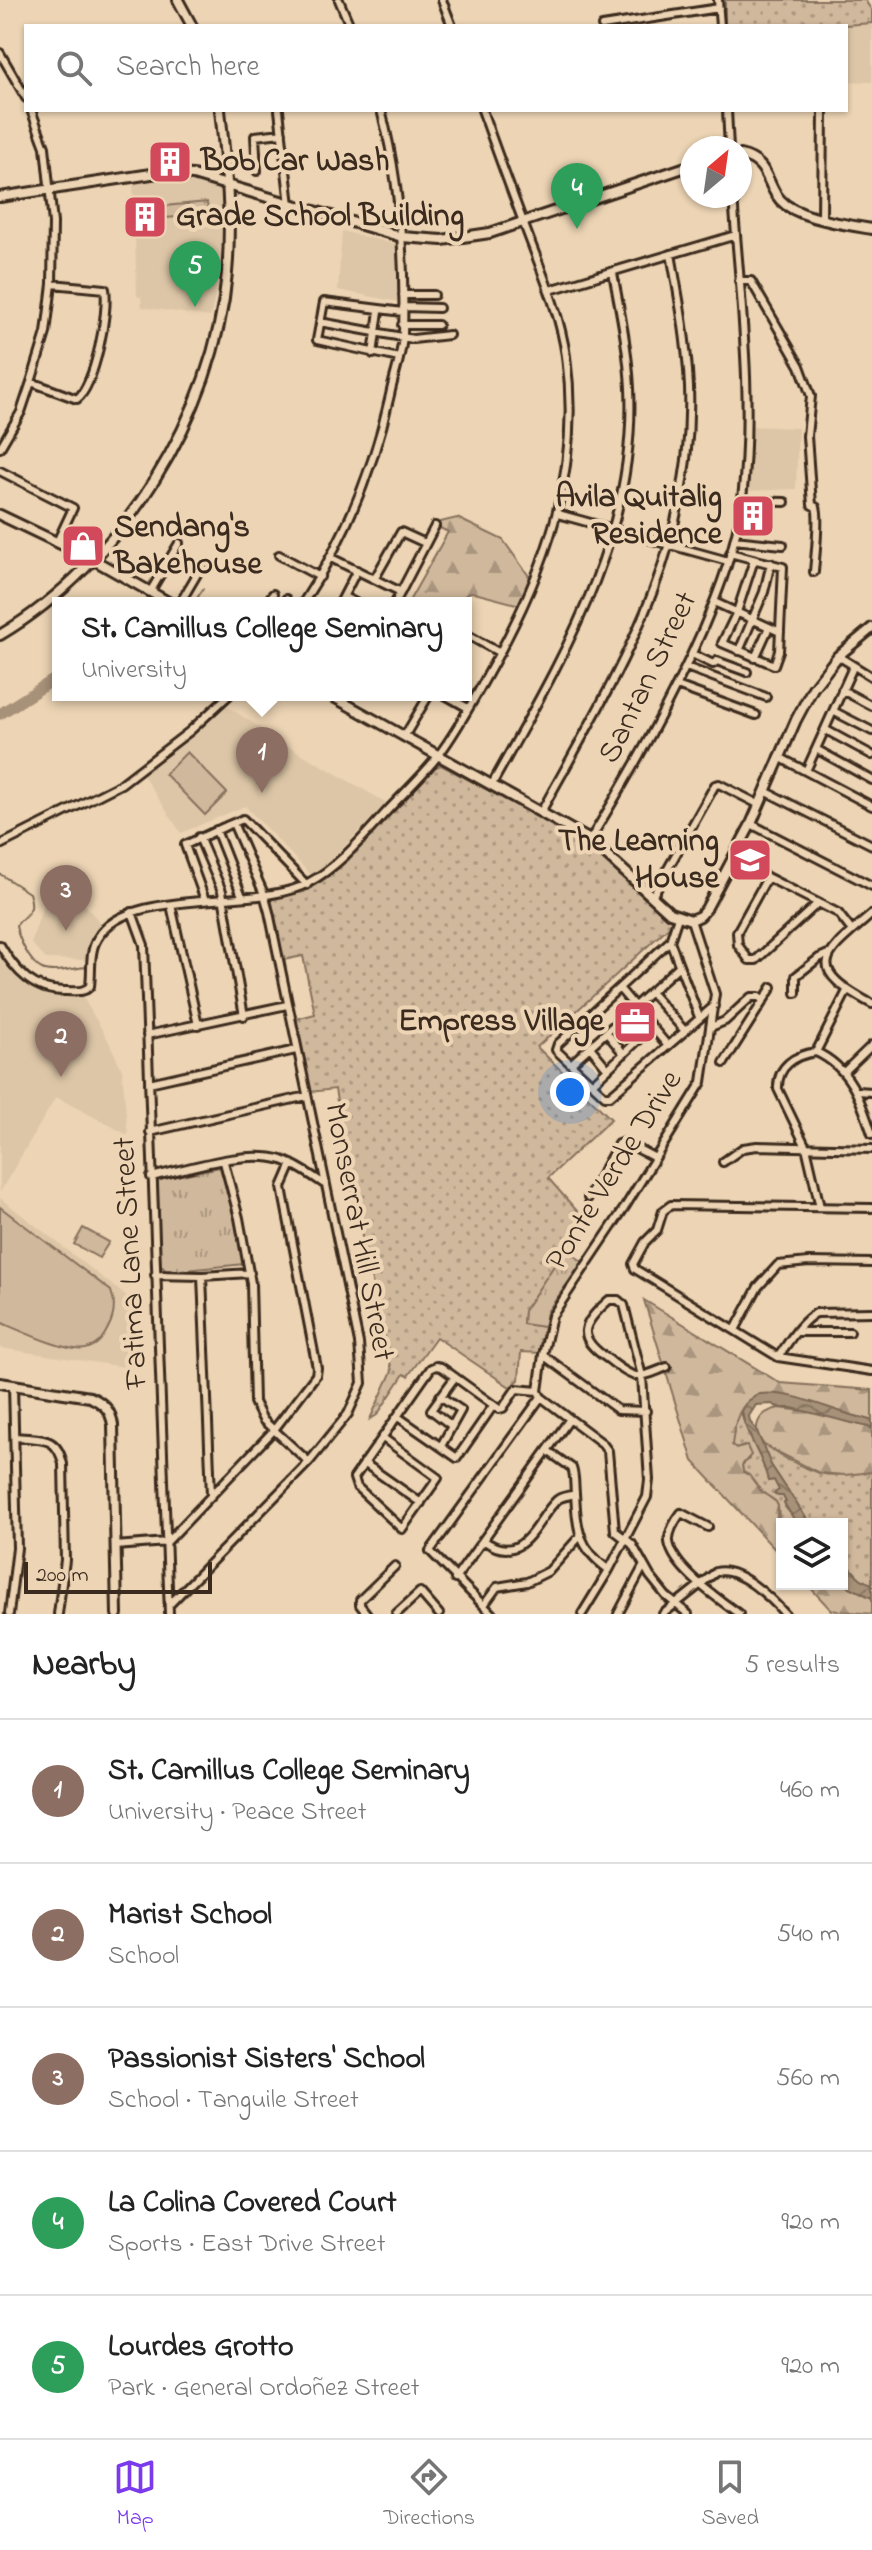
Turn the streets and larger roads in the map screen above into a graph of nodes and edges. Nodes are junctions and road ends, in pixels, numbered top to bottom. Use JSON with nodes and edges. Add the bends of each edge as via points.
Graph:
{"nodes":[{"id":1,"x":178,"y":0,"type":"edge"},
{"id":2,"x":349,"y":0,"type":"edge"},
{"id":3,"x":442,"y":0,"type":"edge"},
{"id":4,"x":340,"y":2,"type":"edge"},
{"id":5,"x":719,"y":4,"type":"edge"},
{"id":6,"x":191,"y":24,"type":"edge"},
{"id":7,"x":349,"y":24,"type":"edge"},
{"id":8,"x":451,"y":24,"type":"edge"},
{"id":9,"x":613,"y":24,"type":"edge"},
{"id":10,"x":720,"y":24,"type":"edge"},
{"id":11,"x":0,"y":53,"type":"edge"},
{"id":12,"x":24,"y":95,"type":"edge"},
{"id":13,"x":32,"y":112,"type":"edge"},
{"id":14,"x":221,"y":112,"type":"edge"},
{"id":15,"x":279,"y":112,"type":"edge"},
{"id":16,"x":381,"y":112,"type":"edge"},
{"id":17,"x":483,"y":112,"type":"edge"},
{"id":18,"x":727,"y":112,"type":"edge"},
{"id":19,"x":823,"y":112,"type":"edge"},
{"id":20,"x":282,"y":133,"type":"junction"},
{"id":21,"x":728,"y":136,"type":"edge"},
{"id":22,"x":752,"y":159,"type":"edge"},
{"id":23,"x":680,"y":169,"type":"edge"},
{"id":24,"x":257,"y":171,"type":"dead end"},
{"id":25,"x":228,"y":185,"type":"junction"},
{"id":26,"x":50,"y":189,"type":"junction"},
{"id":27,"x":0,"y":197,"type":"edge"},
{"id":28,"x":290,"y":205,"type":"junction"},
{"id":29,"x":734,"y":208,"type":"edge"},
{"id":30,"x":822,"y":219,"type":"junction"},
{"id":31,"x":523,"y":222,"type":"junction"},
{"id":32,"x":872,"y":229,"type":"edge"},
{"id":33,"x":736,"y":235,"type":"junction"},
{"id":34,"x":402,"y":237,"type":"junction"},
{"id":35,"x":671,"y":254,"type":"junction"},
{"id":36,"x":613,"y":273,"type":"junction"},
{"id":37,"x":739,"y":281,"type":"junction"},
{"id":38,"x":52,"y":284,"type":"junction"},
{"id":39,"x":550,"y":292,"type":"junction"},
{"id":40,"x":403,"y":295,"type":"junction"},
{"id":41,"x":434,"y":295,"type":"dead end"},
{"id":42,"x":439,"y":308,"type":"dead end"},
{"id":43,"x":403,"y":310,"type":"junction"},
{"id":44,"x":379,"y":311,"type":"junction"},
{"id":45,"x":320,"y":322,"type":"junction"},
{"id":46,"x":402,"y":325,"type":"junction"},
{"id":47,"x":438,"y":325,"type":"dead end"},
{"id":48,"x":376,"y":332,"type":"junction"},
{"id":49,"x":449,"y":335,"type":"dead end"},
{"id":50,"x":403,"y":337,"type":"junction"},
{"id":51,"x":373,"y":354,"type":"junction"},
{"id":52,"x":399,"y":358,"type":"junction"},
{"id":53,"x":31,"y":382,"type":"junction"},
{"id":54,"x":0,"y":448,"type":"edge"},
{"id":55,"x":0,"y":471,"type":"edge"},
{"id":56,"x":742,"y":501,"type":"junction"},
{"id":57,"x":785,"y":502,"type":"dead end"},
{"id":58,"x":558,"y":514,"type":"junction"},
{"id":59,"x":0,"y":515,"type":"edge"},
{"id":60,"x":435,"y":526,"type":"dead end"},
{"id":61,"x":614,"y":529,"type":"junction"},
{"id":62,"x":734,"y":540,"type":"junction"},
{"id":63,"x":57,"y":542,"type":"junction"},
{"id":64,"x":179,"y":543,"type":"dead end"},
{"id":65,"x":425,"y":543,"type":"junction"},
{"id":66,"x":670,"y":545,"type":"junction"},
{"id":67,"x":783,"y":545,"type":"dead end"},
{"id":68,"x":730,"y":553,"type":"junction"},
{"id":69,"x":279,"y":555,"type":"dead end"},
{"id":70,"x":331,"y":558,"type":"junction"},
{"id":71,"x":94,"y":560,"type":"junction"},
{"id":72,"x":754,"y":560,"type":"junction"},
{"id":73,"x":728,"y":561,"type":"junction"},
{"id":74,"x":771,"y":563,"type":"junction"},
{"id":75,"x":203,"y":564,"type":"dead end"},
{"id":76,"x":357,"y":570,"type":"junction"},
{"id":77,"x":814,"y":572,"type":"dead end"},
{"id":78,"x":320,"y":577,"type":"junction"},
{"id":79,"x":375,"y":578,"type":"junction"},
{"id":80,"x":150,"y":592,"type":"junction"},
{"id":81,"x":401,"y":592,"type":"junction"},
{"id":82,"x":273,"y":594,"type":"dead end"},
{"id":83,"x":159,"y":597,"type":"edge"},
{"id":84,"x":184,"y":597,"type":"edge"},
{"id":85,"x":271,"y":597,"type":"edge"},
{"id":86,"x":307,"y":597,"type":"edge"},
{"id":87,"x":344,"y":597,"type":"edge"},
{"id":88,"x":398,"y":597,"type":"edge"},
{"id":89,"x":714,"y":602,"type":"junction"},
{"id":90,"x":737,"y":612,"type":"junction"},
{"id":91,"x":753,"y":619,"type":"junction"},
{"id":92,"x":769,"y":627,"type":"junction"},
{"id":93,"x":872,"y":628,"type":"edge"},
{"id":94,"x":780,"y":632,"type":"junction"},
{"id":95,"x":0,"y":635,"type":"edge"},
{"id":96,"x":472,"y":637,"type":"edge"},
{"id":97,"x":739,"y":651,"type":"junction"},
{"id":98,"x":500,"y":653,"type":"junction"},
{"id":99,"x":692,"y":654,"type":"junction"},
{"id":100,"x":838,"y":656,"type":"junction"},
{"id":101,"x":755,"y":658,"type":"junction"},
{"id":102,"x":686,"y":667,"type":"junction"},
{"id":103,"x":853,"y":667,"type":"junction"},
{"id":104,"x":747,"y":672,"type":"dead end"},
{"id":105,"x":872,"y":677,"type":"edge"},
{"id":106,"x":677,"y":686,"type":"junction"},
{"id":107,"x":842,"y":690,"type":"junction"},
{"id":108,"x":766,"y":697,"type":"dead end"},
{"id":109,"x":222,"y":701,"type":"edge"},
{"id":110,"x":341,"y":701,"type":"edge"},
{"id":111,"x":425,"y":701,"type":"edge"},
{"id":112,"x":456,"y":701,"type":"edge"},
{"id":113,"x":872,"y":706,"type":"edge"},
{"id":114,"x":468,"y":708,"type":"junction"},
{"id":115,"x":833,"y":711,"type":"junction"},
{"id":116,"x":756,"y":715,"type":"dead end"},
{"id":117,"x":826,"y":730,"type":"junction"},
{"id":118,"x":872,"y":731,"type":"edge"},
{"id":119,"x":404,"y":737,"type":"junction"},
{"id":120,"x":816,"y":749,"type":"junction"},
{"id":121,"x":872,"y":755,"type":"edge"},
{"id":122,"x":438,"y":757,"type":"junction"},
{"id":123,"x":779,"y":757,"type":"junction"},
{"id":124,"x":806,"y":771,"type":"junction"},
{"id":125,"x":872,"y":780,"type":"edge"},
{"id":126,"x":491,"y":786,"type":"junction"},
{"id":127,"x":765,"y":791,"type":"junction"},
{"id":128,"x":760,"y":805,"type":"junction"},
{"id":129,"x":872,"y":806,"type":"edge"},
{"id":130,"x":541,"y":812,"type":"junction"},
{"id":131,"x":751,"y":824,"type":"junction"},
{"id":132,"x":225,"y":827,"type":"junction"},
{"id":133,"x":199,"y":837,"type":"junction"},
{"id":134,"x":590,"y":840,"type":"junction"},
{"id":135,"x":0,"y":845,"type":"edge"},
{"id":136,"x":872,"y":845,"type":"edge"},
{"id":137,"x":733,"y":860,"type":"junction"},
{"id":138,"x":767,"y":878,"type":"junction"},
{"id":139,"x":307,"y":885,"type":"junction"},
{"id":140,"x":872,"y":886,"type":"edge"},
{"id":141,"x":241,"y":894,"type":"junction"},
{"id":142,"x":264,"y":894,"type":"junction"},
{"id":143,"x":652,"y":897,"type":"junction"},
{"id":144,"x":223,"y":898,"type":"junction"},
{"id":145,"x":205,"y":900,"type":"junction"},
{"id":146,"x":818,"y":903,"type":"junction"},
{"id":147,"x":171,"y":905,"type":"junction"},
{"id":148,"x":132,"y":912,"type":"junction"},
{"id":149,"x":871,"y":916,"type":"edge"},
{"id":150,"x":678,"y":917,"type":"junction"},
{"id":151,"x":691,"y":920,"type":"junction"},
{"id":152,"x":852,"y":931,"type":"junction"},
{"id":153,"x":670,"y":941,"type":"junction"},
{"id":154,"x":0,"y":945,"type":"edge"},
{"id":155,"x":828,"y":954,"type":"junction"},
{"id":156,"x":679,"y":966,"type":"junction"},
{"id":157,"x":772,"y":987,"type":"dead end"},
{"id":158,"x":619,"y":988,"type":"junction"},
{"id":159,"x":847,"y":991,"type":"junction"},
{"id":160,"x":650,"y":992,"type":"junction"},
{"id":161,"x":796,"y":993,"type":"dead end"},
{"id":162,"x":763,"y":1001,"type":"junction"},
{"id":163,"x":872,"y":1004,"type":"edge"},
{"id":164,"x":287,"y":1005,"type":"junction"},
{"id":165,"x":634,"y":1006,"type":"junction"},
{"id":166,"x":714,"y":1006,"type":"junction"},
{"id":167,"x":244,"y":1016,"type":"junction"},
{"id":168,"x":699,"y":1017,"type":"junction"},
{"id":169,"x":621,"y":1018,"type":"junction"},
{"id":170,"x":198,"y":1025,"type":"junction"},
{"id":171,"x":652,"y":1027,"type":"junction"},
{"id":172,"x":710,"y":1027,"type":"junction"},
{"id":173,"x":684,"y":1030,"type":"junction"},
{"id":174,"x":606,"y":1032,"type":"junction"},
{"id":175,"x":147,"y":1035,"type":"junction"},
{"id":176,"x":639,"y":1040,"type":"junction"},
{"id":177,"x":872,"y":1045,"type":"edge"},
{"id":178,"x":668,"y":1046,"type":"junction"},
{"id":179,"x":590,"y":1047,"type":"junction"},
{"id":180,"x":296,"y":1050,"type":"junction"},
{"id":181,"x":816,"y":1052,"type":"junction"},
{"id":182,"x":624,"y":1054,"type":"junction"},
{"id":183,"x":572,"y":1063,"type":"junction"},
{"id":184,"x":724,"y":1063,"type":"dead end"},
{"id":185,"x":608,"y":1069,"type":"junction"},
{"id":186,"x":844,"y":1072,"type":"junction"},
{"id":187,"x":149,"y":1083,"type":"junction"},
{"id":188,"x":593,"y":1083,"type":"junction"},
{"id":189,"x":857,"y":1091,"type":"junction"},
{"id":190,"x":872,"y":1092,"type":"edge"},
{"id":191,"x":307,"y":1096,"type":"junction"},
{"id":192,"x":150,"y":1132,"type":"junction"},
{"id":193,"x":872,"y":1134,"type":"edge"},
{"id":194,"x":806,"y":1147,"type":"junction"},
{"id":195,"x":872,"y":1149,"type":"edge"},
{"id":196,"x":655,"y":1158,"type":"junction"},
{"id":197,"x":224,"y":1162,"type":"junction"},
{"id":198,"x":723,"y":1162,"type":"dead end"},
{"id":199,"x":292,"y":1164,"type":"junction"},
{"id":200,"x":151,"y":1177,"type":"junction"},
{"id":201,"x":326,"y":1185,"type":"junction"},
{"id":202,"x":588,"y":1198,"type":"dead end"},
{"id":203,"x":820,"y":1207,"type":"junction"},
{"id":204,"x":872,"y":1208,"type":"edge"},
{"id":205,"x":872,"y":1263,"type":"edge"},
{"id":206,"x":250,"y":1273,"type":"junction"},
{"id":207,"x":155,"y":1275,"type":"junction"},
{"id":208,"x":202,"y":1276,"type":"junction"},
{"id":209,"x":872,"y":1312,"type":"edge"},
{"id":210,"x":735,"y":1330,"type":"junction"},
{"id":211,"x":796,"y":1332,"type":"junction"},
{"id":212,"x":850,"y":1332,"type":"dead end"},
{"id":213,"x":543,"y":1355,"type":"junction"},
{"id":214,"x":778,"y":1357,"type":"junction"},
{"id":215,"x":667,"y":1367,"type":"dead end"},
{"id":216,"x":872,"y":1371,"type":"edge"},
{"id":217,"x":642,"y":1376,"type":"junction"},
{"id":218,"x":455,"y":1377,"type":"junction"},
{"id":219,"x":0,"y":1383,"type":"edge"},
{"id":220,"x":13,"y":1385,"type":"junction"},
{"id":221,"x":540,"y":1394,"type":"junction"},
{"id":222,"x":440,"y":1396,"type":"junction"},
{"id":223,"x":493,"y":1406,"type":"junction"},
{"id":224,"x":646,"y":1411,"type":"junction"},
{"id":225,"x":398,"y":1417,"type":"junction"},
{"id":226,"x":569,"y":1420,"type":"junction"},
{"id":227,"x":452,"y":1426,"type":"junction"},
{"id":228,"x":273,"y":1431,"type":"junction"},
{"id":229,"x":15,"y":1437,"type":"junction"},
{"id":230,"x":383,"y":1438,"type":"junction"},
{"id":231,"x":441,"y":1446,"type":"junction"},
{"id":232,"x":548,"y":1451,"type":"junction"},
{"id":233,"x":309,"y":1462,"type":"junction"},
{"id":234,"x":364,"y":1463,"type":"junction"},
{"id":235,"x":575,"y":1494,"type":"junction"},
{"id":236,"x":211,"y":1495,"type":"junction"},
{"id":237,"x":421,"y":1503,"type":"junction"},
{"id":238,"x":708,"y":1527,"type":"dead end"},
{"id":239,"x":581,"y":1535,"type":"junction"},
{"id":240,"x":624,"y":1538,"type":"junction"},
{"id":241,"x":483,"y":1540,"type":"junction"},
{"id":242,"x":167,"y":1542,"type":"junction"},
{"id":243,"x":115,"y":1546,"type":"junction"},
{"id":244,"x":395,"y":1566,"type":"dead end"},
{"id":245,"x":643,"y":1567,"type":"junction"},
{"id":246,"x":609,"y":1570,"type":"junction"},
{"id":247,"x":455,"y":1579,"type":"junction"},
{"id":248,"x":700,"y":1584,"type":"junction"},
{"id":249,"x":169,"y":1605,"type":"junction"},
{"id":250,"x":484,"y":1605,"type":"junction"},
{"id":251,"x":675,"y":1605,"type":"junction"},
{"id":252,"x":9,"y":1614,"type":"edge"},
{"id":253,"x":58,"y":1614,"type":"edge"},
{"id":254,"x":117,"y":1614,"type":"edge"},
{"id":255,"x":169,"y":1614,"type":"edge"},
{"id":256,"x":367,"y":1614,"type":"edge"},
{"id":257,"x":396,"y":1614,"type":"edge"},
{"id":258,"x":439,"y":1614,"type":"edge"},
{"id":259,"x":492,"y":1614,"type":"edge"},
{"id":260,"x":582,"y":1614,"type":"edge"},
{"id":261,"x":618,"y":1614,"type":"edge"},
{"id":262,"x":663,"y":1614,"type":"edge"},
{"id":263,"x":688,"y":1614,"type":"edge"},
{"id":264,"x":739,"y":1614,"type":"edge"},
{"id":265,"x":785,"y":1614,"type":"edge"}],
"edges":[{"from":1,"to":6,"type":"street"},
{"from":2,"to":4,"type":"street"},
{"from":3,"to":8,"type":"street"},
{"from":4,"to":7,"type":"street"},
{"from":5,"to":9,"type":"street"},
{"from":5,"to":10,"type":"street"},
{"from":11,"to":12,"type":"street"},
{"from":13,"to":26,"type":"street","via":[[45,147]]},
{"from":14,"to":25,"type":"street"},
{"from":15,"to":20,"type":"street"},
{"from":16,"to":34,"type":"street"},
{"from":17,"to":31,"type":"street"},
{"from":18,"to":21,"type":"street"},
{"from":19,"to":30,"type":"street"},
{"from":20,"to":24,"type":"street","via":[[255,136]]},
{"from":20,"to":28,"type":"street"},
{"from":22,"to":30,"type":"street","via":[[783,203]]},
{"from":23,"to":31,"type":"street"},
{"from":25,"to":26,"type":"street","via":[[158,173]]},
{"from":25,"to":28,"type":"street"},
{"from":25,"to":71,"type":"street","via":[[225,288],[198,392],[144,498]]},
{"from":26,"to":27,"type":"street"},
{"from":26,"to":38,"type":"street"},
{"from":28,"to":34,"type":"street"},
{"from":29,"to":33,"type":"street","name":"Santan Street"},
{"from":30,"to":32,"type":"street"},
{"from":31,"to":34,"type":"street","via":[[457,239]]},
{"from":31,"to":39,"type":"street"},
{"from":33,"to":35,"type":"street"},
{"from":33,"to":37,"type":"street","name":"Santan Street"},
{"from":34,"to":40,"type":"street"},
{"from":35,"to":36,"type":"street"},
{"from":35,"to":66,"type":"street","via":[[689,389],[686,459]]},
{"from":36,"to":39,"type":"street"},
{"from":36,"to":61,"type":"street","via":[[630,389],[628,458]]},
{"from":37,"to":56,"type":"street","name":"Santan Street","via":[[747,395]]},
{"from":37,"to":77,"type":"street","via":[[751,281],[800,366],[811,396],[808,470],[819,518]]},
{"from":38,"to":53,"type":"street","via":[[46,333]]},
{"from":38,"to":53,"type":"street","via":[[105,289],[100,342],[77,399]]},
{"from":39,"to":58,"type":"street","via":[[563,343],[570,410]]},
{"from":40,"to":41,"type":"street"},
{"from":40,"to":43,"type":"street"},
{"from":42,"to":43,"type":"street"},
{"from":43,"to":44,"type":"street"},
{"from":43,"to":46,"type":"street"},
{"from":44,"to":45,"type":"street","via":[[324,302]]},
{"from":44,"to":48,"type":"street"},
{"from":45,"to":48,"type":"street"},
{"from":45,"to":51,"type":"street","via":[[318,342]]},
{"from":46,"to":47,"type":"street"},
{"from":46,"to":50,"type":"street"},
{"from":48,"to":50,"type":"street"},
{"from":48,"to":51,"type":"street"},
{"from":49,"to":50,"type":"street"},
{"from":50,"to":52,"type":"street"},
{"from":51,"to":52,"type":"street"},
{"from":52,"to":70,"type":"street","via":[[363,485]]},
{"from":53,"to":54,"type":"street"},
{"from":55,"to":63,"type":"street","via":[[73,508]]},
{"from":56,"to":57,"type":"street"},
{"from":56,"to":62,"type":"street","name":"Santan Street"},
{"from":58,"to":61,"type":"street"},
{"from":58,"to":98,"type":"street","via":[[529,596]]},
{"from":59,"to":63,"type":"street"},
{"from":60,"to":65,"type":"street"},
{"from":61,"to":66,"type":"street"},
{"from":61,"to":126,"type":"street","via":[[576,627]]},
{"from":62,"to":67,"type":"street"},
{"from":62,"to":68,"type":"street","name":"Santan Street"},
{"from":63,"to":71,"type":"street"},
{"from":64,"to":80,"type":"street"},
{"from":65,"to":79,"type":"street","via":[[401,532]]},
{"from":65,"to":81,"type":"street"},
{"from":66,"to":73,"type":"street"},
{"from":66,"to":130,"type":"street","via":[[651,601],[606,696]]},
{"from":68,"to":72,"type":"street"},
{"from":68,"to":73,"type":"street","name":"Santan Street"},
{"from":69,"to":78,"type":"street"},
{"from":70,"to":76,"type":"street"},
{"from":70,"to":78,"type":"street"},
{"from":71,"to":80,"type":"street"},
{"from":71,"to":95,"type":"street"},
{"from":72,"to":74,"type":"street"},
{"from":72,"to":90,"type":"street"},
{"from":73,"to":89,"type":"street","name":"Santan Street"},
{"from":74,"to":91,"type":"street"},
{"from":74,"to":94,"type":"street","via":[[783,567]]},
{"from":75,"to":84,"type":"street"},
{"from":76,"to":79,"type":"street"},
{"from":76,"to":87,"type":"street"},
{"from":78,"to":86,"type":"street"},
{"from":79,"to":81,"type":"street"},
{"from":80,"to":83,"type":"street"},
{"from":81,"to":88,"type":"street"},
{"from":82,"to":85,"type":"street"},
{"from":89,"to":90,"type":"street"},
{"from":89,"to":99,"type":"street","name":"Santan Street"},
{"from":90,"to":91,"type":"street"},
{"from":90,"to":97,"type":"street","via":[[722,643]]},
{"from":91,"to":92,"type":"street"},
{"from":91,"to":97,"type":"street"},
{"from":92,"to":94,"type":"street"},
{"from":92,"to":101,"type":"street"},
{"from":93,"to":100,"type":"street"},
{"from":94,"to":101,"type":"street","via":[[776,663]]},
{"from":96,"to":98,"type":"street"},
{"from":97,"to":101,"type":"street"},
{"from":98,"to":114,"type":"street"},
{"from":99,"to":102,"type":"street","name":"Santan Street"},
{"from":99,"to":104,"type":"street"},
{"from":100,"to":103,"type":"street"},
{"from":100,"to":123,"type":"street","via":[[813,688]]},
{"from":102,"to":106,"type":"street","name":"Santan Street"},
{"from":102,"to":108,"type":"street"},
{"from":103,"to":105,"type":"street"},
{"from":103,"to":107,"type":"street"},
{"from":106,"to":116,"type":"street"},
{"from":106,"to":134,"type":"street","name":"Santan Street"},
{"from":107,"to":113,"type":"street"},
{"from":107,"to":115,"type":"street"},
{"from":109,"to":135,"type":"street","via":[[121,784]]},
{"from":110,"to":119,"type":"street"},
{"from":111,"to":119,"type":"street"},
{"from":112,"to":114,"type":"street"},
{"from":114,"to":122,"type":"street"},
{"from":115,"to":117,"type":"street"},
{"from":115,"to":118,"type":"street"},
{"from":117,"to":120,"type":"street"},
{"from":117,"to":121,"type":"street"},
{"from":119,"to":122,"type":"street"},
{"from":120,"to":124,"type":"street"},
{"from":120,"to":125,"type":"street"},
{"from":122,"to":126,"type":"street"},
{"from":122,"to":139,"type":"street","via":[[360,840]]},
{"from":123,"to":124,"type":"street"},
{"from":123,"to":127,"type":"street"},
{"from":124,"to":129,"type":"street"},
{"from":126,"to":130,"type":"street"},
{"from":127,"to":128,"type":"street"},
{"from":127,"to":136,"type":"street"},
{"from":128,"to":131,"type":"street"},
{"from":128,"to":143,"type":"street","via":[[715,785]]},
{"from":130,"to":134,"type":"street"},
{"from":131,"to":137,"type":"street"},
{"from":131,"to":140,"type":"street"},
{"from":132,"to":133,"type":"street"},
{"from":132,"to":139,"type":"street","via":[[244,820]]},
{"from":132,"to":141,"type":"street"},
{"from":132,"to":142,"type":"street","name":"Monserrat Hill Street"},
{"from":133,"to":144,"type":"street"},
{"from":133,"to":145,"type":"street","via":[[185,849]]},
{"from":134,"to":143,"type":"street"},
{"from":137,"to":138,"type":"street"},
{"from":137,"to":151,"type":"street","via":[[706,909]]},
{"from":138,"to":146,"type":"street"},
{"from":138,"to":146,"type":"street","via":[[737,932],[738,945],[749,960],[756,960]]},
{"from":139,"to":142,"type":"street"},
{"from":141,"to":142,"type":"street"},
{"from":141,"to":144,"type":"street"},
{"from":142,"to":164,"type":"street","name":"Monserrat Hill Street"},
{"from":143,"to":150,"type":"street"},
{"from":144,"to":145,"type":"street"},
{"from":144,"to":167,"type":"street"},
{"from":145,"to":147,"type":"street"},
{"from":146,"to":152,"type":"street","via":[[841,915]]},
{"from":147,"to":148,"type":"street"},
{"from":147,"to":170,"type":"street"},
{"from":148,"to":154,"type":"street","via":[[116,919],[95,941],[85,991],[36,985]]},
{"from":148,"to":175,"type":"street","name":"Fatima Lane Street","via":[[144,945]]},
{"from":149,"to":152,"type":"street"},
{"from":150,"to":151,"type":"street"},
{"from":150,"to":153,"type":"street"},
{"from":151,"to":166,"type":"street","name":"Ponte Verde Drive","via":[[714,987]]},
{"from":152,"to":155,"type":"street"},
{"from":153,"to":156,"type":"street"},
{"from":153,"to":158,"type":"street"},
{"from":155,"to":159,"type":"street","via":[[834,979]]},
{"from":155,"to":161,"type":"street","via":[[796,976]]},
{"from":156,"to":160,"type":"street"},
{"from":156,"to":168,"type":"street"},
{"from":157,"to":162,"type":"street"},
{"from":158,"to":165,"type":"street"},
{"from":158,"to":183,"type":"street","via":[[558,1044],[556,1050]]},
{"from":159,"to":163,"type":"street"},
{"from":159,"to":181,"type":"street"},
{"from":160,"to":165,"type":"street"},
{"from":160,"to":173,"type":"street"},
{"from":162,"to":172,"type":"street","via":[[751,997],[725,1021]]},
{"from":162,"to":184,"type":"street"},
{"from":164,"to":167,"type":"street"},
{"from":164,"to":180,"type":"street","name":"Monserrat Hill Street"},
{"from":165,"to":169,"type":"street"},
{"from":165,"to":171,"type":"street"},
{"from":166,"to":168,"type":"street"},
{"from":166,"to":172,"type":"street","name":"Ponte Verde Drive"},
{"from":167,"to":170,"type":"street"},
{"from":168,"to":173,"type":"street"},
{"from":169,"to":174,"type":"street"},
{"from":169,"to":176,"type":"street"},
{"from":170,"to":175,"type":"street"},
{"from":171,"to":176,"type":"street"},
{"from":171,"to":178,"type":"street"},
{"from":172,"to":196,"type":"street","name":"Ponte Verde Drive","via":[[699,1088]]},
{"from":173,"to":178,"type":"street"},
{"from":174,"to":179,"type":"street"},
{"from":174,"to":182,"type":"street"},
{"from":175,"to":187,"type":"street","name":"Fatima Lane Street"},
{"from":176,"to":182,"type":"street"},
{"from":177,"to":186,"type":"street"},
{"from":178,"to":188,"type":"street","via":[[612,1095],[605,1096]]},
{"from":179,"to":183,"type":"street"},
{"from":179,"to":185,"type":"street"},
{"from":180,"to":187,"type":"street"},
{"from":180,"to":191,"type":"street","name":"Monserrat Hill Street"},
{"from":181,"to":186,"type":"street"},
{"from":181,"to":194,"type":"street","via":[[785,1065],[778,1079]]},
{"from":182,"to":185,"type":"street"},
{"from":183,"to":188,"type":"street"},
{"from":185,"to":188,"type":"street"},
{"from":186,"to":189,"type":"street"},
{"from":187,"to":192,"type":"street","name":"Fatima Lane Street"},
{"from":189,"to":190,"type":"street"},
{"from":189,"to":193,"type":"street"},
{"from":191,"to":192,"type":"street"},
{"from":191,"to":201,"type":"street","name":"Monserrat Hill Street"},
{"from":192,"to":200,"type":"street","name":"Fatima Lane Street"},
{"from":194,"to":195,"type":"street"},
{"from":194,"to":198,"type":"street","via":[[746,1147]]},
{"from":194,"to":203,"type":"street"},
{"from":196,"to":202,"type":"street","via":[[625,1142],[618,1144]]},
{"from":196,"to":213,"type":"street","name":"Ponte Verde Drive","via":[[552,1316]]},
{"from":197,"to":199,"type":"street","via":[[250,1157]]},
{"from":197,"to":200,"type":"street"},
{"from":197,"to":206,"type":"street"},
{"from":199,"to":201,"type":"street"},
{"from":199,"to":228,"type":"street","via":[[282,1187],[317,1372]]},
{"from":200,"to":207,"type":"street","name":"Fatima Lane Street"},
{"from":201,"to":233,"type":"street","name":"Monserrat Hill Street","via":[[359,1343],[362,1383],[348,1414]]},
{"from":203,"to":204,"type":"street"},
{"from":203,"to":210,"type":"street","via":[[671,1205],[663,1211],[656,1232],[634,1261],[635,1269]]},
{"from":205,"to":210,"type":"street","via":[[778,1265],[758,1287]]},
{"from":206,"to":208,"type":"street"},
{"from":206,"to":228,"type":"street","via":[[254,1402]]},
{"from":207,"to":208,"type":"street"},
{"from":207,"to":242,"type":"street","name":"Fatima Lane Street"},
{"from":208,"to":236,"type":"street"},
{"from":209,"to":211,"type":"street","via":[[816,1313]]},
{"from":210,"to":214,"type":"street"},
{"from":211,"to":212,"type":"street"},
{"from":211,"to":214,"type":"street"},
{"from":213,"to":221,"type":"street","name":"Ponte Verde Drive"},
{"from":213,"to":224,"type":"street","via":[[618,1410]]},
{"from":214,"to":216,"type":"street"},
{"from":215,"to":217,"type":"street"},
{"from":217,"to":217,"type":"street","via":[[624,1305],[614,1299],[606,1302],[588,1325],[586,1339],[629,1373]]},
{"from":217,"to":224,"type":"street"},
{"from":218,"to":222,"type":"street"},
{"from":218,"to":223,"type":"street"},
{"from":218,"to":225,"type":"street","via":[[441,1367],[431,1368]]},
{"from":219,"to":220,"type":"street"},
{"from":220,"to":229,"type":"street"},
{"from":220,"to":243,"type":"street","via":[[90,1397],[108,1410],[113,1425]]},
{"from":221,"to":223,"type":"street","via":[[516,1389],[503,1408]]},
{"from":221,"to":226,"type":"street"},
{"from":221,"to":247,"type":"street","via":[[431,1550]]},
{"from":222,"to":227,"type":"street","via":[[431,1410]]},
{"from":222,"to":227,"type":"street","via":[[461,1410]]},
{"from":223,"to":231,"type":"street","via":[[458,1457]]},
{"from":224,"to":240,"type":"street","via":[[648,1492]]},
{"from":225,"to":230,"type":"street"},
{"from":225,"to":231,"type":"street"},
{"from":226,"to":232,"type":"street"},
{"from":226,"to":240,"type":"street","via":[[608,1451],[613,1525]]},
{"from":227,"to":231,"type":"street"},
{"from":228,"to":233,"type":"street"},
{"from":228,"to":236,"type":"street"},
{"from":229,"to":252,"type":"street","via":[[17,1548]]},
{"from":229,"to":253,"type":"street","via":[[47,1441],[60,1451],[65,1560]]},
{"from":230,"to":234,"type":"street"},
{"from":230,"to":237,"type":"street","via":[[438,1478]]},
{"from":232,"to":235,"type":"street","via":[[572,1468]]},
{"from":232,"to":241,"type":"street"},
{"from":233,"to":249,"type":"street","name":"Monserrat Hill Street"},
{"from":234,"to":237,"type":"street"},
{"from":234,"to":237,"type":"street","via":[[355,1484],[401,1529]]},
{"from":235,"to":239,"type":"street"},
{"from":235,"to":241,"type":"street","via":[[556,1501],[522,1544],[501,1548]]},
{"from":236,"to":242,"type":"street"},
{"from":238,"to":248,"type":"street","via":[[681,1513],[669,1538],[674,1553]]},
{"from":239,"to":246,"type":"street","via":[[590,1555]]},
{"from":239,"to":250,"type":"street","via":[[549,1571],[527,1582],[497,1587]]},
{"from":240,"to":245,"type":"street"},
{"from":240,"to":246,"type":"street"},
{"from":241,"to":247,"type":"street"},
{"from":242,"to":243,"type":"street"},
{"from":242,"to":249,"type":"street","name":"Fatima Lane Street"},
{"from":243,"to":254,"type":"street"},
{"from":244,"to":256,"type":"street","via":[[360,1600]]},
{"from":245,"to":251,"type":"street"},
{"from":245,"to":261,"type":"street"},
{"from":246,"to":260,"type":"street"},
{"from":247,"to":250,"type":"street"},
{"from":248,"to":251,"type":"street"},
{"from":248,"to":264,"type":"street"},
{"from":248,"to":265,"type":"street","via":[[716,1572],[731,1572]]},
{"from":249,"to":255,"type":"street","name":"Fatima Lane Street"},
{"from":250,"to":259,"type":"street"},
{"from":251,"to":262,"type":"street"},
{"from":251,"to":263,"type":"street"},
{"from":257,"to":258,"type":"street","via":[[420,1592]]}]}
